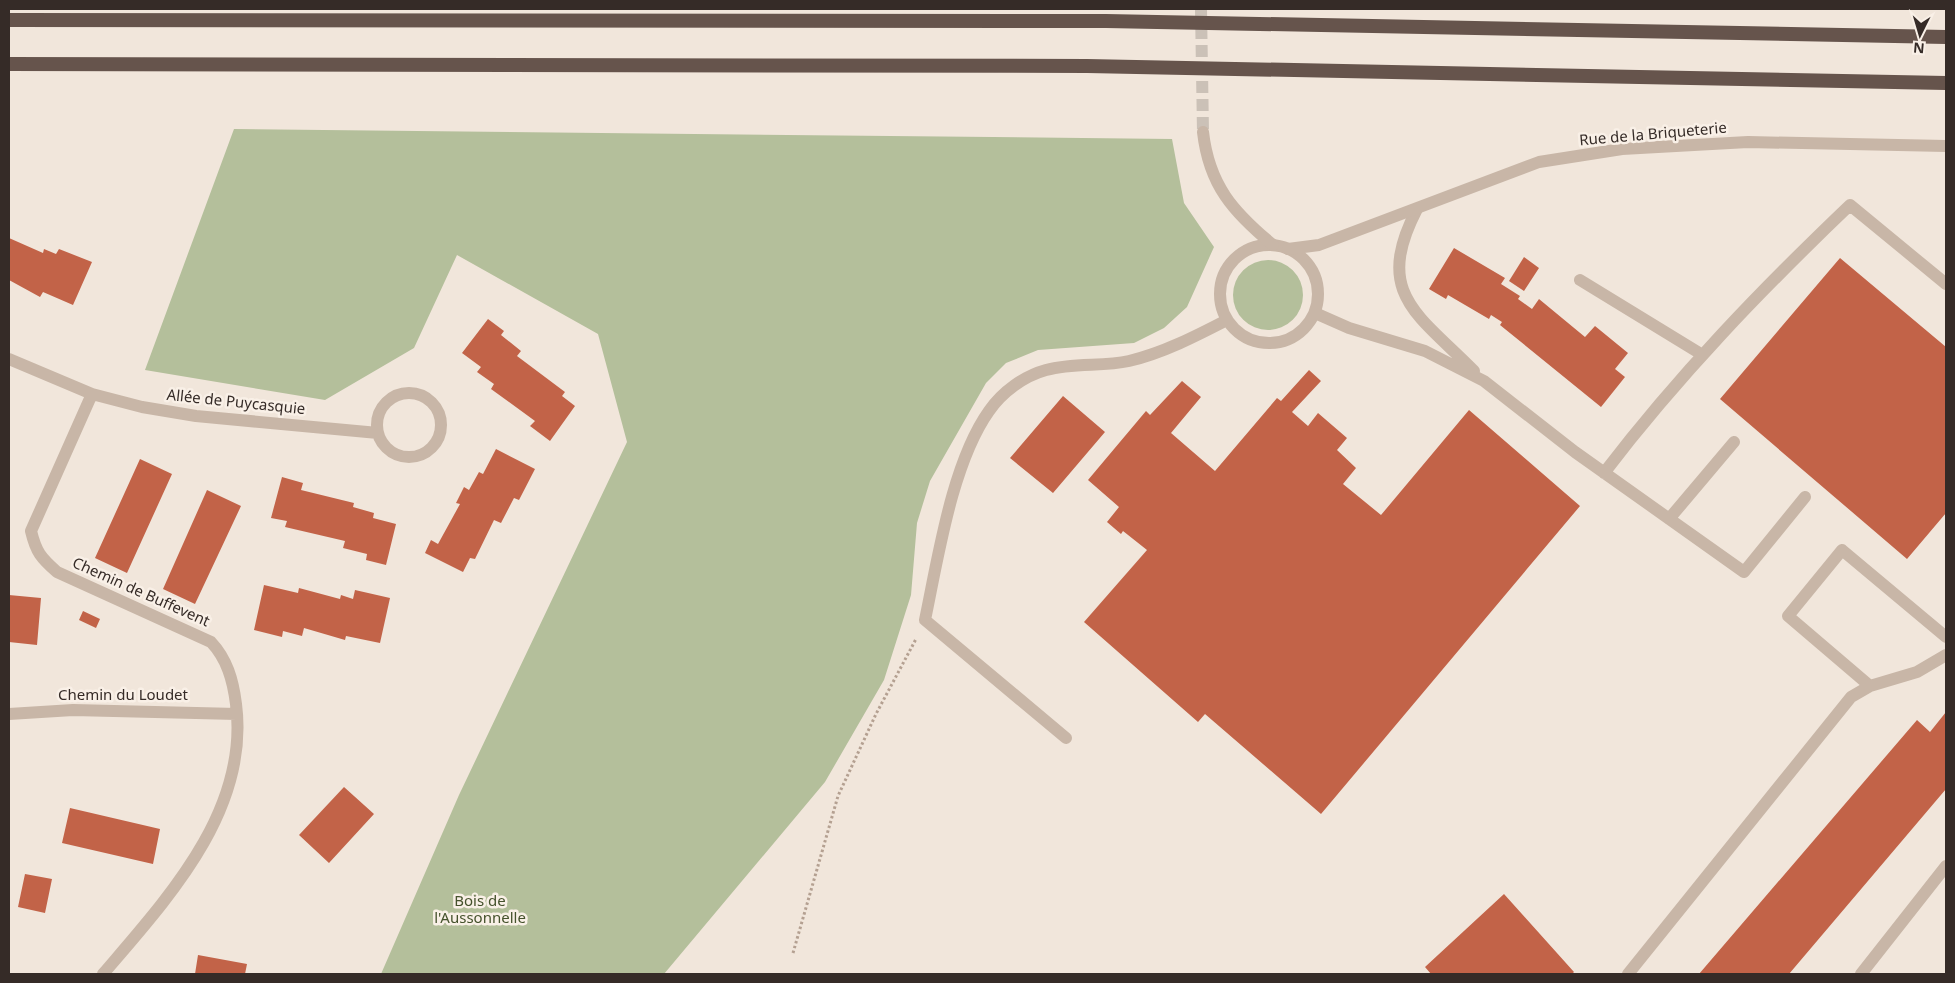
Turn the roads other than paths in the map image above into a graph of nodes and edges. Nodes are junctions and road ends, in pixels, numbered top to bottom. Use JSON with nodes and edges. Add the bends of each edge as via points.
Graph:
{"nodes":[{"id":1,"x":9,"y":20,"type":"edge"},
{"id":2,"x":1946,"y":37,"type":"edge"},
{"id":3,"x":9,"y":64,"type":"edge"},
{"id":4,"x":1946,"y":83,"type":"edge"},
{"id":5,"x":1203,"y":132,"type":"tunnel mouth"},
{"id":6,"x":1946,"y":146,"type":"edge"},
{"id":7,"x":1417,"y":209,"type":"junction"},
{"id":8,"x":1273,"y":245,"type":"junction"},
{"id":9,"x":1288,"y":249,"type":"junction"},
{"id":10,"x":1580,"y":280,"type":"dead end"},
{"id":11,"x":1946,"y":284,"type":"edge"},
{"id":12,"x":1315,"y":313,"type":"junction"},
{"id":13,"x":1227,"y":320,"type":"junction"},
{"id":14,"x":1702,"y":354,"type":"junction"},
{"id":15,"x":9,"y":359,"type":"edge"},
{"id":16,"x":1484,"y":381,"type":"junction"},
{"id":17,"x":92,"y":394,"type":"junction"},
{"id":18,"x":378,"y":434,"type":"junction"},
{"id":19,"x":1734,"y":442,"type":"dead end"},
{"id":20,"x":1604,"y":473,"type":"junction"},
{"id":21,"x":1806,"y":497,"type":"dead end"},
{"id":22,"x":1669,"y":519,"type":"junction"},
{"id":23,"x":1946,"y":637,"type":"edge"},
{"id":24,"x":1946,"y":655,"type":"edge"},
{"id":25,"x":1870,"y":686,"type":"junction"},
{"id":26,"x":9,"y":714,"type":"edge"},
{"id":27,"x":238,"y":714,"type":"junction"},
{"id":28,"x":1066,"y":738,"type":"dead end"},
{"id":29,"x":1946,"y":866,"type":"edge"},
{"id":30,"x":103,"y":974,"type":"edge"},
{"id":31,"x":1628,"y":974,"type":"edge"},
{"id":32,"x":1861,"y":974,"type":"edge"}],
"edges":[{"from":1,"to":2,"type":"highway","via":[[1106,21]]},
{"from":3,"to":4,"type":"highway","via":[[1088,66]]},
{"from":5,"to":8,"type":"street","via":[[1208,166],[1220,190],[1252,228]]},
{"from":6,"to":7,"type":"street","name":"Rue de la Briqueterie","via":[[1748,142],[1622,149],[1539,162]]},
{"from":7,"to":9,"type":"street","name":"Rue de la Briqueterie","via":[[1319,245]]},
{"from":7,"to":16,"type":"street","via":[[1405,231],[1402,247],[1398,273],[1403,294],[1414,312]]},
{"from":8,"to":9,"type":"street"},
{"from":8,"to":13,"type":"street","via":[[1257,246],[1231,262],[1223,276],[1220,291],[1221,306]]},
{"from":9,"to":12,"type":"street","via":[[1311,268],[1317,282]]},
{"from":10,"to":14,"type":"street"},
{"from":11,"to":14,"type":"street","via":[[1850,205]]},
{"from":12,"to":13,"type":"street","via":[[1307,326],[1281,342],[1250,340]]},
{"from":12,"to":16,"type":"street","via":[[1349,328],[1425,351]]},
{"from":13,"to":28,"type":"street","via":[[1168,348],[1129,361],[1069,364],[1023,379],[989,411],[958,479],[925,620]]},
{"from":14,"to":20,"type":"street"},
{"from":15,"to":17,"type":"street","name":"Allée de Puycasquie"},
{"from":16,"to":20,"type":"street"},
{"from":17,"to":18,"type":"street","name":"Allée de Puycasquie","via":[[196,416]]},
{"from":17,"to":27,"type":"street","name":"Chemin de Buffevent","via":[[31,531],[34,546],[41,558],[57,572],[211,642],[222,653],[228,668]]},
{"from":18,"to":18,"type":"street","via":[[385,447],[394,454],[416,457],[434,445],[441,424],[438,413],[428,400],[413,393],[402,394],[383,406],[378,416]]},
{"from":19,"to":22,"type":"street"},
{"from":20,"to":22,"type":"street"},
{"from":21,"to":22,"type":"street","via":[[1744,572]]},
{"from":23,"to":25,"type":"street","via":[[1842,550],[1788,616]]},
{"from":24,"to":25,"type":"street","via":[[1917,672]]},
{"from":25,"to":31,"type":"street","via":[[1851,697]]},
{"from":26,"to":27,"type":"street","name":"Chemin du Loudet","via":[[73,710]]},
{"from":27,"to":30,"type":"street","name":"Chemin de Buffevent","via":[[233,773],[226,797],[200,848],[168,897]]},
{"from":29,"to":32,"type":"street"}]}
